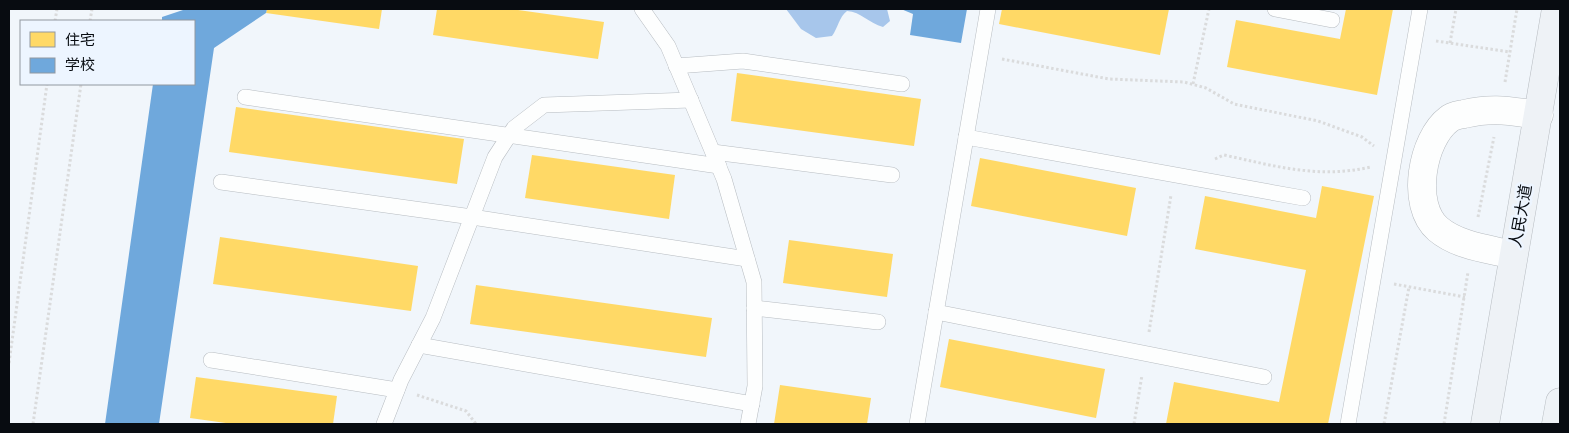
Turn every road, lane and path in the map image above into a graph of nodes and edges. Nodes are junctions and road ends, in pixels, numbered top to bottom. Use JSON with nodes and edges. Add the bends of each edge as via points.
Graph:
{"nodes":[{"id":1,"x":642,"y":9,"type":"edge"},
{"id":2,"x":988,"y":9,"type":"edge"},
{"id":3,"x":1209,"y":9,"type":"edge"},
{"id":4,"x":1275,"y":9,"type":"edge"},
{"id":5,"x":1420,"y":9,"type":"edge"},
{"id":6,"x":1456,"y":9,"type":"edge"},
{"id":7,"x":1556,"y":9,"type":"edge"},
{"id":8,"x":1332,"y":20,"type":"dead end"},
{"id":9,"x":1415,"y":37,"type":"junction"},
{"id":10,"x":1450,"y":43,"type":"junction"},
{"id":11,"x":1510,"y":52,"type":"dead end"},
{"id":12,"x":980,"y":55,"type":"junction"},
{"id":13,"x":676,"y":66,"type":"junction"},
{"id":14,"x":902,"y":84,"type":"dead end"},
{"id":15,"x":1193,"y":84,"type":"junction"},
{"id":16,"x":47,"y":85,"type":"edge"},
{"id":17,"x":81,"y":85,"type":"edge"},
{"id":18,"x":246,"y":96,"type":"dead end"},
{"id":19,"x":691,"y":100,"type":"junction"},
{"id":20,"x":1539,"y":115,"type":"junction"},
{"id":21,"x":509,"y":135,"type":"junction"},
{"id":22,"x":966,"y":138,"type":"junction"},
{"id":23,"x":716,"y":159,"type":"junction"},
{"id":24,"x":1393,"y":162,"type":"junction"},
{"id":25,"x":1423,"y":168,"type":"junction"},
{"id":26,"x":892,"y":175,"type":"dead end"},
{"id":27,"x":1177,"y":176,"type":"junction"},
{"id":28,"x":222,"y":182,"type":"dead end"},
{"id":29,"x":1304,"y":198,"type":"dead end"},
{"id":30,"x":472,"y":217,"type":"junction"},
{"id":31,"x":1513,"y":254,"type":"junction"},
{"id":32,"x":747,"y":259,"type":"junction"},
{"id":33,"x":1373,"y":281,"type":"junction"},
{"id":34,"x":1409,"y":287,"type":"junction"},
{"id":35,"x":1465,"y":297,"type":"dead end"},
{"id":36,"x":754,"y":308,"type":"junction"},
{"id":37,"x":936,"y":312,"type":"junction"},
{"id":38,"x":878,"y":322,"type":"dead end"},
{"id":39,"x":419,"y":345,"type":"junction"},
{"id":40,"x":1146,"y":354,"type":"junction"},
{"id":41,"x":211,"y":360,"type":"dead end"},
{"id":42,"x":9,"y":363,"type":"edge"},
{"id":43,"x":1264,"y":377,"type":"dead end"},
{"id":44,"x":397,"y":390,"type":"junction"},
{"id":45,"x":1560,"y":402,"type":"edge"},
{"id":46,"x":752,"y":404,"type":"junction"},
{"id":47,"x":34,"y":424,"type":"edge"},
{"id":48,"x":384,"y":424,"type":"edge"},
{"id":49,"x":476,"y":424,"type":"edge"},
{"id":50,"x":748,"y":424,"type":"edge"},
{"id":51,"x":917,"y":424,"type":"edge"},
{"id":52,"x":1134,"y":424,"type":"edge"},
{"id":53,"x":1348,"y":424,"type":"edge"},
{"id":54,"x":1384,"y":424,"type":"edge"},
{"id":55,"x":1485,"y":424,"type":"edge"},
{"id":56,"x":1556,"y":424,"type":"edge"}],
"edges":[{"from":1,"to":13,"type":"lane","via":[[668,46]]},
{"from":2,"to":12,"type":"lane"},
{"from":3,"to":15,"type":"path"},
{"from":4,"to":8,"type":"lane"},
{"from":5,"to":9,"type":"lane"},
{"from":6,"to":10,"type":"path"},
{"from":7,"to":20,"type":"main road","name":"人民大道"},
{"from":9,"to":10,"type":"path"},
{"from":9,"to":24,"type":"lane"},
{"from":10,"to":11,"type":"path"},
{"from":12,"to":15,"type":"path","via":[[1109,79]]},
{"from":12,"to":22,"type":"lane"},
{"from":13,"to":14,"type":"lane","via":[[743,61]]},
{"from":13,"to":19,"type":"lane"},
{"from":15,"to":24,"type":"path","via":[[1234,104],[1318,121],[1362,137]]},
{"from":16,"to":42,"type":"path"},
{"from":17,"to":47,"type":"path"},
{"from":18,"to":21,"type":"lane"},
{"from":19,"to":21,"type":"lane","via":[[544,105]]},
{"from":19,"to":23,"type":"lane"},
{"from":20,"to":25,"type":"street","via":[[1486,109],[1450,118],[1435,136]]},
{"from":20,"to":31,"type":"main road","name":"人民大道"},
{"from":21,"to":23,"type":"lane"},
{"from":21,"to":30,"type":"lane","via":[[495,157]]},
{"from":22,"to":27,"type":"lane"},
{"from":22,"to":37,"type":"lane"},
{"from":23,"to":26,"type":"lane"},
{"from":23,"to":32,"type":"lane"},
{"from":24,"to":25,"type":"lane"},
{"from":24,"to":27,"type":"path","via":[[1357,170],[1309,173],[1224,155]]},
{"from":24,"to":33,"type":"lane"},
{"from":25,"to":31,"type":"street","via":[[1421,192],[1428,214],[1438,229],[1462,242]]},
{"from":27,"to":29,"type":"lane"},
{"from":27,"to":40,"type":"path","via":[[1169,201]]},
{"from":28,"to":30,"type":"lane"},
{"from":30,"to":32,"type":"lane"},
{"from":30,"to":39,"type":"lane"},
{"from":31,"to":55,"type":"main road","name":"人民大道"},
{"from":32,"to":36,"type":"lane","via":[[754,282]]},
{"from":33,"to":34,"type":"path"},
{"from":33,"to":53,"type":"lane"},
{"from":34,"to":35,"type":"path"},
{"from":34,"to":54,"type":"path"},
{"from":36,"to":38,"type":"lane"},
{"from":36,"to":46,"type":"lane","via":[[755,386]]},
{"from":37,"to":40,"type":"lane"},
{"from":37,"to":51,"type":"lane"},
{"from":39,"to":44,"type":"lane"},
{"from":39,"to":46,"type":"lane"},
{"from":40,"to":43,"type":"lane"},
{"from":40,"to":52,"type":"path"},
{"from":41,"to":44,"type":"lane"},
{"from":44,"to":48,"type":"lane"},
{"from":44,"to":49,"type":"path","via":[[466,411]]},
{"from":45,"to":56,"type":"main road"},
{"from":46,"to":50,"type":"lane"}]}
